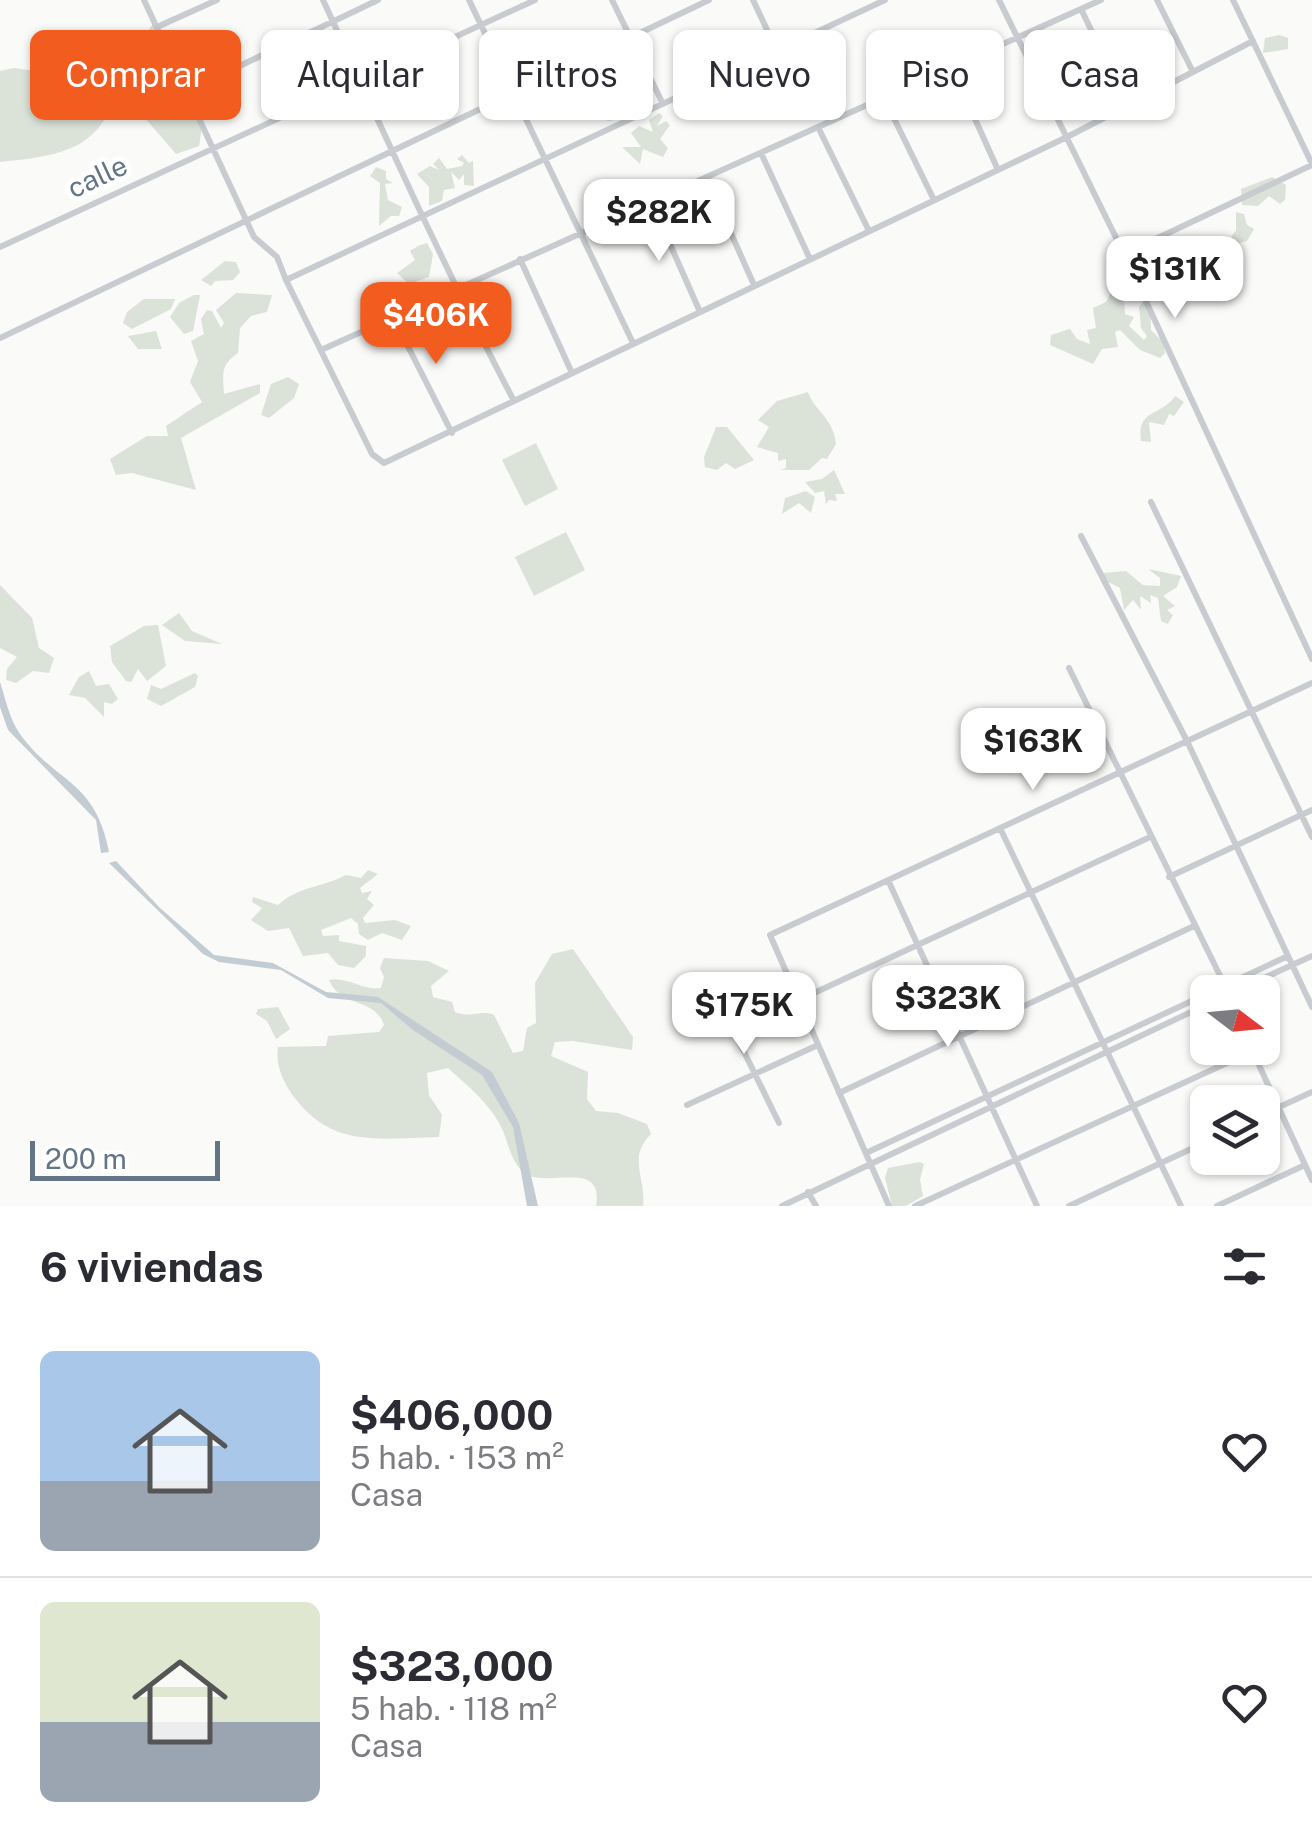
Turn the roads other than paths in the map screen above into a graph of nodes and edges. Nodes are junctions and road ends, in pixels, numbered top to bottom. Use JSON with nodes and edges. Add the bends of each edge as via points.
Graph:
{"nodes":[{"id":1,"x":144,"y":0,"type":"edge"},
{"id":2,"x":217,"y":0,"type":"edge"},
{"id":3,"x":323,"y":0,"type":"edge"},
{"id":4,"x":378,"y":0,"type":"edge"},
{"id":5,"x":469,"y":0,"type":"edge"},
{"id":6,"x":535,"y":0,"type":"edge"},
{"id":7,"x":612,"y":0,"type":"edge"},
{"id":8,"x":709,"y":0,"type":"edge"},
{"id":9,"x":753,"y":0,"type":"edge"},
{"id":10,"x":885,"y":0,"type":"edge"},
{"id":11,"x":999,"y":0,"type":"edge"},
{"id":12,"x":1101,"y":0,"type":"edge"},
{"id":13,"x":1157,"y":0,"type":"edge"},
{"id":14,"x":1233,"y":0,"type":"edge"},
{"id":15,"x":1081,"y":9,"type":"junction"},
{"id":16,"x":333,"y":22,"type":"junction"},
{"id":17,"x":481,"y":24,"type":"junction"},
{"id":18,"x":158,"y":26,"type":"junction"},
{"id":19,"x":160,"y":30,"type":"edge"},
{"id":20,"x":337,"y":30,"type":"edge"},
{"id":21,"x":484,"y":30,"type":"edge"},
{"id":22,"x":627,"y":30,"type":"edge"},
{"id":23,"x":641,"y":30,"type":"edge"},
{"id":24,"x":767,"y":30,"type":"edge"},
{"id":25,"x":820,"y":30,"type":"edge"},
{"id":26,"x":1091,"y":30,"type":"edge"},
{"id":27,"x":459,"y":34,"type":"edge"},
{"id":28,"x":1016,"y":38,"type":"junction"},
{"id":29,"x":1253,"y":41,"type":"junction"},
{"id":30,"x":1004,"y":44,"type":"edge"},
{"id":31,"x":241,"y":65,"type":"edge"},
{"id":32,"x":1193,"y":72,"type":"junction"},
{"id":33,"x":1175,"y":81,"type":"edge"},
{"id":34,"x":653,"y":83,"type":"edge"},
{"id":35,"x":673,"y":99,"type":"edge"},
{"id":36,"x":663,"y":104,"type":"junction"},
{"id":37,"x":866,"y":106,"type":"edge"},
{"id":38,"x":479,"y":108,"type":"edge"},
{"id":39,"x":200,"y":120,"type":"edge"},
{"id":40,"x":272,"y":120,"type":"edge"},
{"id":41,"x":379,"y":120,"type":"edge"},
{"id":42,"x":527,"y":120,"type":"edge"},
{"id":43,"x":895,"y":120,"type":"edge"},
{"id":44,"x":975,"y":120,"type":"edge"},
{"id":45,"x":1100,"y":120,"type":"edge"},
{"id":46,"x":818,"y":127,"type":"junction"},
{"id":47,"x":1067,"y":137,"type":"junction"},
{"id":48,"x":212,"y":147,"type":"junction"},
{"id":49,"x":393,"y":148,"type":"junction"},
{"id":50,"x":761,"y":152,"type":"junction"},
{"id":51,"x":546,"y":159,"type":"junction"},
{"id":52,"x":1312,"y":165,"type":"edge"},
{"id":53,"x":998,"y":170,"type":"junction"},
{"id":54,"x":706,"y":177,"type":"junction"},
{"id":55,"x":934,"y":200,"type":"junction"},
{"id":56,"x":651,"y":201,"type":"junction"},
{"id":57,"x":426,"y":216,"type":"junction"},
{"id":58,"x":247,"y":222,"type":"junction"},
{"id":59,"x":869,"y":231,"type":"junction"},
{"id":60,"x":580,"y":232,"type":"junction"},
{"id":61,"x":0,"y":247,"type":"edge"},
{"id":62,"x":1124,"y":254,"type":"junction"},
{"id":63,"x":520,"y":259,"type":"junction"},
{"id":64,"x":810,"y":259,"type":"junction"},
{"id":65,"x":286,"y":280,"type":"junction"},
{"id":66,"x":754,"y":286,"type":"junction"},
{"id":67,"x":455,"y":288,"type":"junction"},
{"id":68,"x":700,"y":312,"type":"junction"},
{"id":69,"x":392,"y":317,"type":"junction"},
{"id":70,"x":0,"y":338,"type":"edge"},
{"id":71,"x":633,"y":344,"type":"junction"},
{"id":72,"x":320,"y":350,"type":"junction"},
{"id":73,"x":572,"y":374,"type":"junction"},
{"id":74,"x":514,"y":401,"type":"junction"},
{"id":75,"x":452,"y":433,"type":"junction"},
{"id":76,"x":1152,"y":502,"type":"dead end"},
{"id":77,"x":1081,"y":536,"type":"dead end"},
{"id":78,"x":1312,"y":659,"type":"edge"},
{"id":79,"x":1069,"y":668,"type":"dead end"},
{"id":80,"x":1312,"y":683,"type":"edge"},
{"id":81,"x":1252,"y":711,"type":"junction"},
{"id":82,"x":1187,"y":741,"type":"junction"},
{"id":83,"x":1118,"y":773,"type":"junction"},
{"id":84,"x":1312,"y":810,"type":"edge"},
{"id":85,"x":1301,"y":814,"type":"junction"},
{"id":86,"x":1000,"y":828,"type":"junction"},
{"id":87,"x":1148,"y":838,"type":"junction"},
{"id":88,"x":1312,"y":838,"type":"edge"},
{"id":89,"x":1236,"y":846,"type":"junction"},
{"id":90,"x":1169,"y":877,"type":"junction"},
{"id":91,"x":888,"y":880,"type":"junction"},
{"id":92,"x":1029,"y":891,"type":"junction"},
{"id":93,"x":1194,"y":926,"type":"junction"},
{"id":94,"x":918,"y":944,"type":"junction"},
{"id":95,"x":1288,"y":956,"type":"junction"},
{"id":96,"x":1312,"y":956,"type":"edge"},
{"id":97,"x":1293,"y":966,"type":"junction"},
{"id":98,"x":1218,"y":975,"type":"edge"},
{"id":99,"x":1244,"y":975,"type":"edge"},
{"id":100,"x":1272,"y":975,"type":"edge"},
{"id":101,"x":1074,"y":982,"type":"junction"},
{"id":102,"x":799,"y":1000,"type":"junction"},
{"id":103,"x":1190,"y":1000,"type":"edge"},
{"id":104,"x":1312,"y":1007,"type":"edge"},
{"id":105,"x":724,"y":1009,"type":"dead end"},
{"id":106,"x":1190,"y":1012,"type":"edge"},
{"id":107,"x":961,"y":1035,"type":"junction"},
{"id":108,"x":1102,"y":1041,"type":"junction"},
{"id":109,"x":818,"y":1045,"type":"junction"},
{"id":110,"x":1108,"y":1050,"type":"junction"},
{"id":111,"x":1219,"y":1065,"type":"edge"},
{"id":112,"x":754,"y":1072,"type":"junction"},
{"id":113,"x":839,"y":1092,"type":"junction"},
{"id":114,"x":1312,"y":1092,"type":"edge"},
{"id":115,"x":989,"y":1094,"type":"junction"},
{"id":116,"x":687,"y":1105,"type":"dead end"},
{"id":117,"x":994,"y":1105,"type":"junction"},
{"id":118,"x":1134,"y":1107,"type":"junction"},
{"id":119,"x":1280,"y":1107,"type":"edge"},
{"id":120,"x":1280,"y":1112,"type":"edge"},
{"id":121,"x":779,"y":1122,"type":"dead end"},
{"id":122,"x":1190,"y":1149,"type":"edge"},
{"id":123,"x":866,"y":1153,"type":"junction"},
{"id":124,"x":1017,"y":1159,"type":"junction"},
{"id":125,"x":870,"y":1163,"type":"junction"},
{"id":126,"x":1160,"y":1163,"type":"junction"},
{"id":127,"x":1304,"y":1164,"type":"junction"},
{"id":128,"x":1312,"y":1180,"type":"edge"},
{"id":129,"x":808,"y":1192,"type":"junction"},
{"id":130,"x":782,"y":1206,"type":"edge"},
{"id":131,"x":816,"y":1206,"type":"edge"},
{"id":132,"x":889,"y":1206,"type":"edge"},
{"id":133,"x":916,"y":1206,"type":"edge"},
{"id":134,"x":1037,"y":1206,"type":"edge"},
{"id":135,"x":1069,"y":1206,"type":"edge"},
{"id":136,"x":1181,"y":1206,"type":"edge"},
{"id":137,"x":1217,"y":1206,"type":"edge"}],
"edges":[{"from":1,"to":18,"type":"street"},
{"from":2,"to":18,"type":"street"},
{"from":3,"to":16,"type":"street"},
{"from":4,"to":16,"type":"street"},
{"from":5,"to":17,"type":"street"},
{"from":6,"to":17,"type":"street","name":"calle"},
{"from":7,"to":22,"type":"street"},
{"from":8,"to":23,"type":"street"},
{"from":9,"to":24,"type":"street"},
{"from":10,"to":25,"type":"street"},
{"from":11,"to":28,"type":"street"},
{"from":12,"to":15,"type":"street"},
{"from":13,"to":32,"type":"street"},
{"from":14,"to":29,"type":"street"},
{"from":15,"to":26,"type":"street"},
{"from":15,"to":28,"type":"street"},
{"from":16,"to":20,"type":"street"},
{"from":16,"to":31,"type":"street"},
{"from":17,"to":21,"type":"street"},
{"from":17,"to":27,"type":"street","name":"calle"},
{"from":18,"to":19,"type":"street"},
{"from":28,"to":30,"type":"street"},
{"from":28,"to":47,"type":"street"},
{"from":29,"to":32,"type":"street"},
{"from":29,"to":52,"type":"street"},
{"from":32,"to":33,"type":"street"},
{"from":34,"to":36,"type":"street"},
{"from":35,"to":36,"type":"street"},
{"from":36,"to":51,"type":"street"},
{"from":37,"to":46,"type":"street"},
{"from":38,"to":49,"type":"street"},
{"from":39,"to":48,"type":"street"},
{"from":40,"to":48,"type":"street","name":"calle"},
{"from":41,"to":49,"type":"street"},
{"from":42,"to":51,"type":"street"},
{"from":43,"to":55,"type":"street"},
{"from":44,"to":53,"type":"street"},
{"from":45,"to":47,"type":"street"},
{"from":46,"to":50,"type":"street"},
{"from":46,"to":59,"type":"street"},
{"from":47,"to":53,"type":"street"},
{"from":47,"to":62,"type":"street"},
{"from":48,"to":58,"type":"street"},
{"from":48,"to":61,"type":"street","name":"calle"},
{"from":49,"to":57,"type":"street"},
{"from":49,"to":58,"type":"street"},
{"from":50,"to":54,"type":"street"},
{"from":50,"to":64,"type":"street"},
{"from":51,"to":57,"type":"street"},
{"from":51,"to":60,"type":"street"},
{"from":52,"to":62,"type":"street"},
{"from":53,"to":55,"type":"street"},
{"from":54,"to":56,"type":"street"},
{"from":54,"to":66,"type":"street"},
{"from":55,"to":59,"type":"street"},
{"from":56,"to":60,"type":"street"},
{"from":56,"to":68,"type":"street"},
{"from":57,"to":65,"type":"street"},
{"from":57,"to":67,"type":"street"},
{"from":58,"to":65,"type":"street"},
{"from":58,"to":70,"type":"street"},
{"from":59,"to":64,"type":"street"},
{"from":60,"to":63,"type":"street"},
{"from":60,"to":71,"type":"street"},
{"from":62,"to":78,"type":"street"},
{"from":63,"to":67,"type":"street"},
{"from":63,"to":73,"type":"street"},
{"from":64,"to":66,"type":"street"},
{"from":65,"to":72,"type":"street"},
{"from":66,"to":68,"type":"street"},
{"from":67,"to":69,"type":"street"},
{"from":67,"to":74,"type":"street"},
{"from":68,"to":71,"type":"street"},
{"from":69,"to":72,"type":"street"},
{"from":69,"to":75,"type":"street"},
{"from":71,"to":73,"type":"street"},
{"from":72,"to":75,"type":"street","via":[[372,454],[384,463]]},
{"from":73,"to":74,"type":"street"},
{"from":74,"to":75,"type":"street"},
{"from":76,"to":81,"type":"street"},
{"from":77,"to":82,"type":"street"},
{"from":79,"to":83,"type":"street"},
{"from":80,"to":81,"type":"street"},
{"from":81,"to":82,"type":"street"},
{"from":81,"to":85,"type":"street"},
{"from":82,"to":83,"type":"street"},
{"from":82,"to":89,"type":"street"},
{"from":83,"to":86,"type":"street"},
{"from":83,"to":87,"type":"street"},
{"from":84,"to":85,"type":"street"},
{"from":85,"to":88,"type":"street"},
{"from":85,"to":89,"type":"street"},
{"from":86,"to":91,"type":"street"},
{"from":86,"to":92,"type":"street"},
{"from":87,"to":90,"type":"street"},
{"from":87,"to":92,"type":"street"},
{"from":89,"to":90,"type":"street"},
{"from":89,"to":95,"type":"street"},
{"from":90,"to":93,"type":"street"},
{"from":91,"to":94,"type":"street"},
{"from":91,"to":102,"type":"street","via":[[770,936]]},
{"from":92,"to":94,"type":"street"},
{"from":92,"to":101,"type":"street"},
{"from":93,"to":98,"type":"street"},
{"from":93,"to":101,"type":"street"},
{"from":94,"to":102,"type":"street"},
{"from":94,"to":107,"type":"street"},
{"from":95,"to":97,"type":"street"},
{"from":95,"to":99,"type":"street"},
{"from":96,"to":97,"type":"street"},
{"from":97,"to":100,"type":"street"},
{"from":97,"to":104,"type":"street"},
{"from":101,"to":107,"type":"street"},
{"from":101,"to":108,"type":"street"},
{"from":102,"to":109,"type":"street"},
{"from":103,"to":108,"type":"street"},
{"from":105,"to":112,"type":"street"},
{"from":106,"to":110,"type":"street"},
{"from":107,"to":113,"type":"street"},
{"from":107,"to":115,"type":"street"},
{"from":108,"to":110,"type":"street"},
{"from":108,"to":115,"type":"street"},
{"from":109,"to":112,"type":"street"},
{"from":109,"to":113,"type":"street"},
{"from":110,"to":117,"type":"street"},
{"from":110,"to":118,"type":"street"},
{"from":111,"to":118,"type":"street"},
{"from":112,"to":116,"type":"street"},
{"from":112,"to":121,"type":"street"},
{"from":113,"to":123,"type":"street"},
{"from":114,"to":119,"type":"street"},
{"from":115,"to":117,"type":"street"},
{"from":115,"to":123,"type":"street"},
{"from":117,"to":124,"type":"street"},
{"from":117,"to":125,"type":"street"},
{"from":118,"to":124,"type":"street"},
{"from":118,"to":126,"type":"street"},
{"from":120,"to":127,"type":"street"},
{"from":122,"to":126,"type":"street"},
{"from":123,"to":125,"type":"street"},
{"from":124,"to":133,"type":"street"},
{"from":124,"to":134,"type":"street"},
{"from":125,"to":129,"type":"street"},
{"from":125,"to":132,"type":"street"},
{"from":126,"to":135,"type":"street"},
{"from":126,"to":136,"type":"street"},
{"from":127,"to":128,"type":"street"},
{"from":127,"to":137,"type":"street"},
{"from":129,"to":130,"type":"street"},
{"from":129,"to":131,"type":"street"}]}
